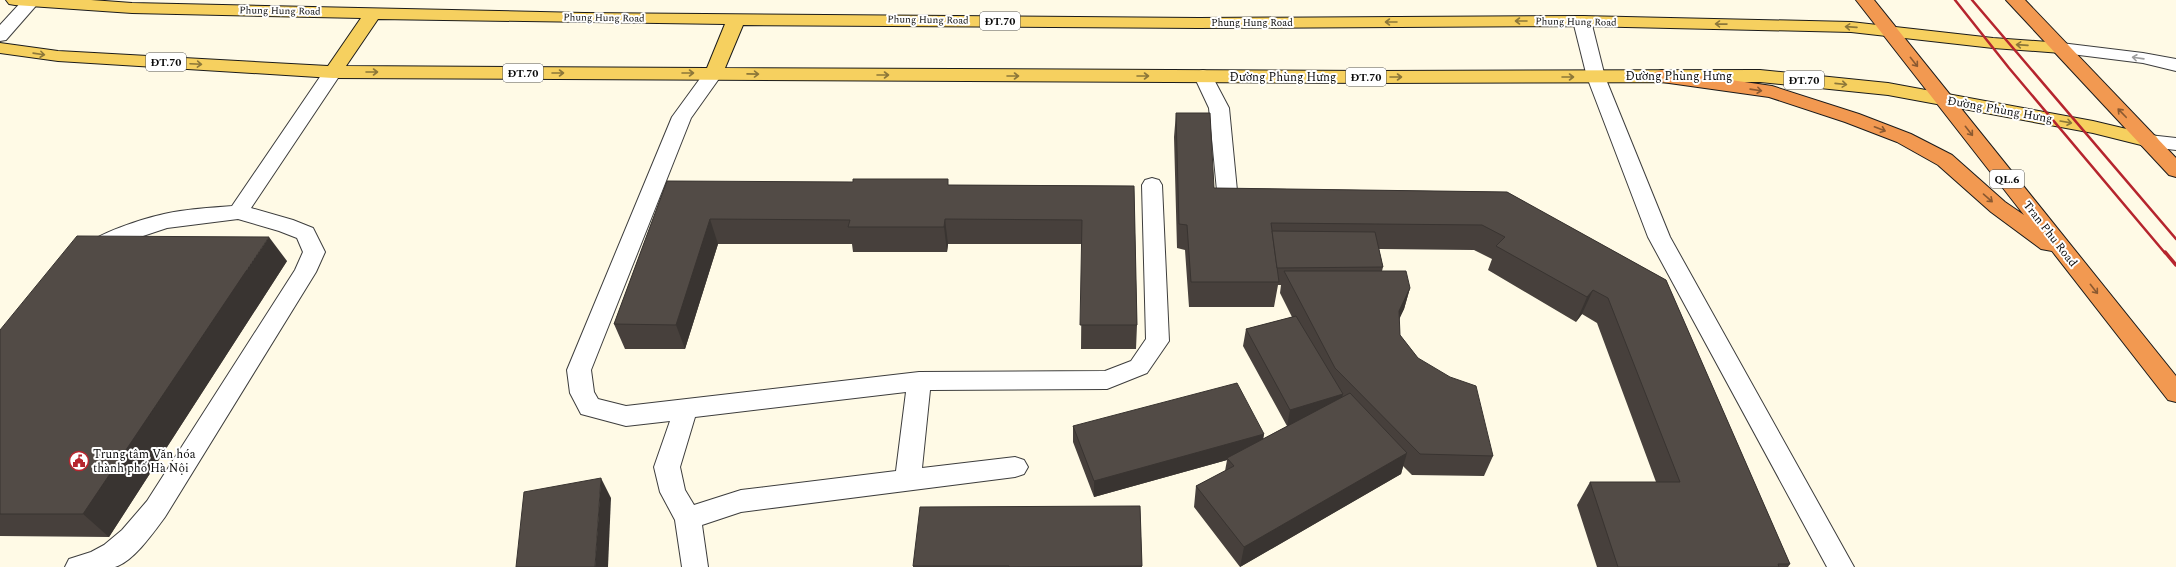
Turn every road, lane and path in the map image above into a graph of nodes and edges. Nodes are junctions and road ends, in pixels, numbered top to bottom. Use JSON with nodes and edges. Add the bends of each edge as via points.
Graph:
{"nodes":[{"id":1,"x":15,"y":0,"type":"edge"},
{"id":2,"x":32,"y":0,"type":"edge"},
{"id":3,"x":1865,"y":0,"type":"edge"},
{"id":4,"x":2015,"y":0,"type":"edge"},
{"id":5,"x":373,"y":13,"type":"junction"},
{"id":6,"x":736,"y":19,"type":"junction"},
{"id":7,"x":1582,"y":21,"type":"junction"},
{"id":8,"x":1890,"y":31,"type":"junction"},
{"id":9,"x":0,"y":36,"type":"edge"},
{"id":10,"x":0,"y":48,"type":"edge"},
{"id":11,"x":2061,"y":48,"type":"junction"},
{"id":12,"x":2176,"y":66,"type":"edge"},
{"id":13,"x":333,"y":72,"type":"junction"},
{"id":14,"x":714,"y":73,"type":"junction"},
{"id":15,"x":1203,"y":76,"type":"junction"},
{"id":16,"x":1662,"y":76,"type":"junction"},
{"id":17,"x":1596,"y":77,"type":"junction"},
{"id":18,"x":1945,"y":100,"type":"junction"},
{"id":19,"x":2149,"y":141,"type":"junction"},
{"id":20,"x":2176,"y":144,"type":"edge"},
{"id":21,"x":2176,"y":170,"type":"edge"},
{"id":22,"x":1152,"y":185,"type":"dead end"},
{"id":23,"x":1228,"y":201,"type":"edge"},
{"id":24,"x":238,"y":212,"type":"junction"},
{"id":25,"x":2069,"y":258,"type":"junction"},
{"id":26,"x":78,"y":259,"type":"edge"},
{"id":27,"x":919,"y":381,"type":"junction"},
{"id":28,"x":2176,"y":393,"type":"edge"},
{"id":29,"x":685,"y":410,"type":"junction"},
{"id":30,"x":1015,"y":467,"type":"dead end"},
{"id":31,"x":908,"y":480,"type":"junction"},
{"id":32,"x":688,"y":518,"type":"junction"},
{"id":33,"x":78,"y":567,"type":"edge"},
{"id":34,"x":695,"y":567,"type":"edge"},
{"id":35,"x":1841,"y":567,"type":"edge"}],
"edges":[{"from":1,"to":2,"type":"main road","name":"Phung Hung Road","number":"ĐT.70"},
{"from":2,"to":5,"type":"main road","name":"Phung Hung Road","number":"ĐT.70","via":[[132,8]]},
{"from":2,"to":9,"type":"street"},
{"from":3,"to":8,"type":"highway","name":"Tran Phu Road","number":"QL.6"},
{"from":4,"to":11,"type":"highway"},
{"from":5,"to":6,"type":"main road","name":"Phung Hung Road","number":"ĐT.70"},
{"from":5,"to":13,"type":"main road"},
{"from":7,"to":6,"type":"main road","name":"Phung Hung Road","number":"ĐT.70","one_way":true,"via":[[1191,23]]},
{"from":6,"to":14,"type":"main road"},
{"from":8,"to":7,"type":"main road","name":"Phung Hung Road","number":"ĐT.70","one_way":true,"via":[[1851,27]]},
{"from":7,"to":17,"type":"street"},
{"from":11,"to":8,"type":"main road","number":"ĐT.70","one_way":true},
{"from":8,"to":18,"type":"highway","name":"Tran Phu Road","number":"QL.6","one_way":true},
{"from":10,"to":13,"type":"main road","number":"ĐT.70","one_way":true,"via":[[58,56]]},
{"from":12,"to":11,"type":"street","one_way":true,"via":[[2143,58]]},
{"from":19,"to":11,"type":"highway","one_way":true},
{"from":13,"to":14,"type":"main road","number":"ĐT.70","one_way":true},
{"from":13,"to":24,"type":"street"},
{"from":14,"to":15,"type":"main road","number":"ĐT.70","one_way":true},
{"from":14,"to":29,"type":"street","via":[[682,117],[579,370],[582,393],[590,407],[626,416]]},
{"from":15,"to":17,"type":"main road","name":"Đường Phùng Hưng","number":"ĐT.70","one_way":true},
{"from":15,"to":23,"type":"street","via":[[1219,108]]},
{"from":16,"to":17,"type":"main road","name":"Đường Phùng Hưng","number":"ĐT.70"},
{"from":16,"to":18,"type":"main road","name":"Đường Phùng Hưng","number":"ĐT.70","one_way":true,"via":[[1760,76],[1888,89]]},
{"from":16,"to":25,"type":"highway","one_way":true,"via":[[1772,92],[1904,138],[1945,160],[1998,207]]},
{"from":17,"to":35,"type":"street","via":[[1659,237]]},
{"from":18,"to":19,"type":"main road","name":"Đường Phùng Hưng","number":"ĐT.70","one_way":true,"via":[[2092,127]]},
{"from":18,"to":25,"type":"highway","name":"Tran Phu Road","number":"QL.6","one_way":true},
{"from":19,"to":20,"type":"street"},
{"from":19,"to":21,"type":"highway"},
{"from":22,"to":27,"type":"street","via":[[1158,341],[1138,367],[1107,380]]},
{"from":24,"to":26,"type":"street","via":[[165,221],[118,237]]},
{"from":24,"to":33,"type":"street","via":[[306,233],[314,252],[156,509],[134,538],[118,552],[95,564]]},
{"from":25,"to":28,"type":"highway","name":"Tran Phu Road","number":"QL.6","one_way":true},
{"from":27,"to":29,"type":"street"},
{"from":27,"to":31,"type":"street"},
{"from":29,"to":32,"type":"street","via":[[667,467],[672,492]]},
{"from":30,"to":31,"type":"street"},
{"from":31,"to":32,"type":"street","via":[[741,501]]},
{"from":32,"to":34,"type":"street"}]}
